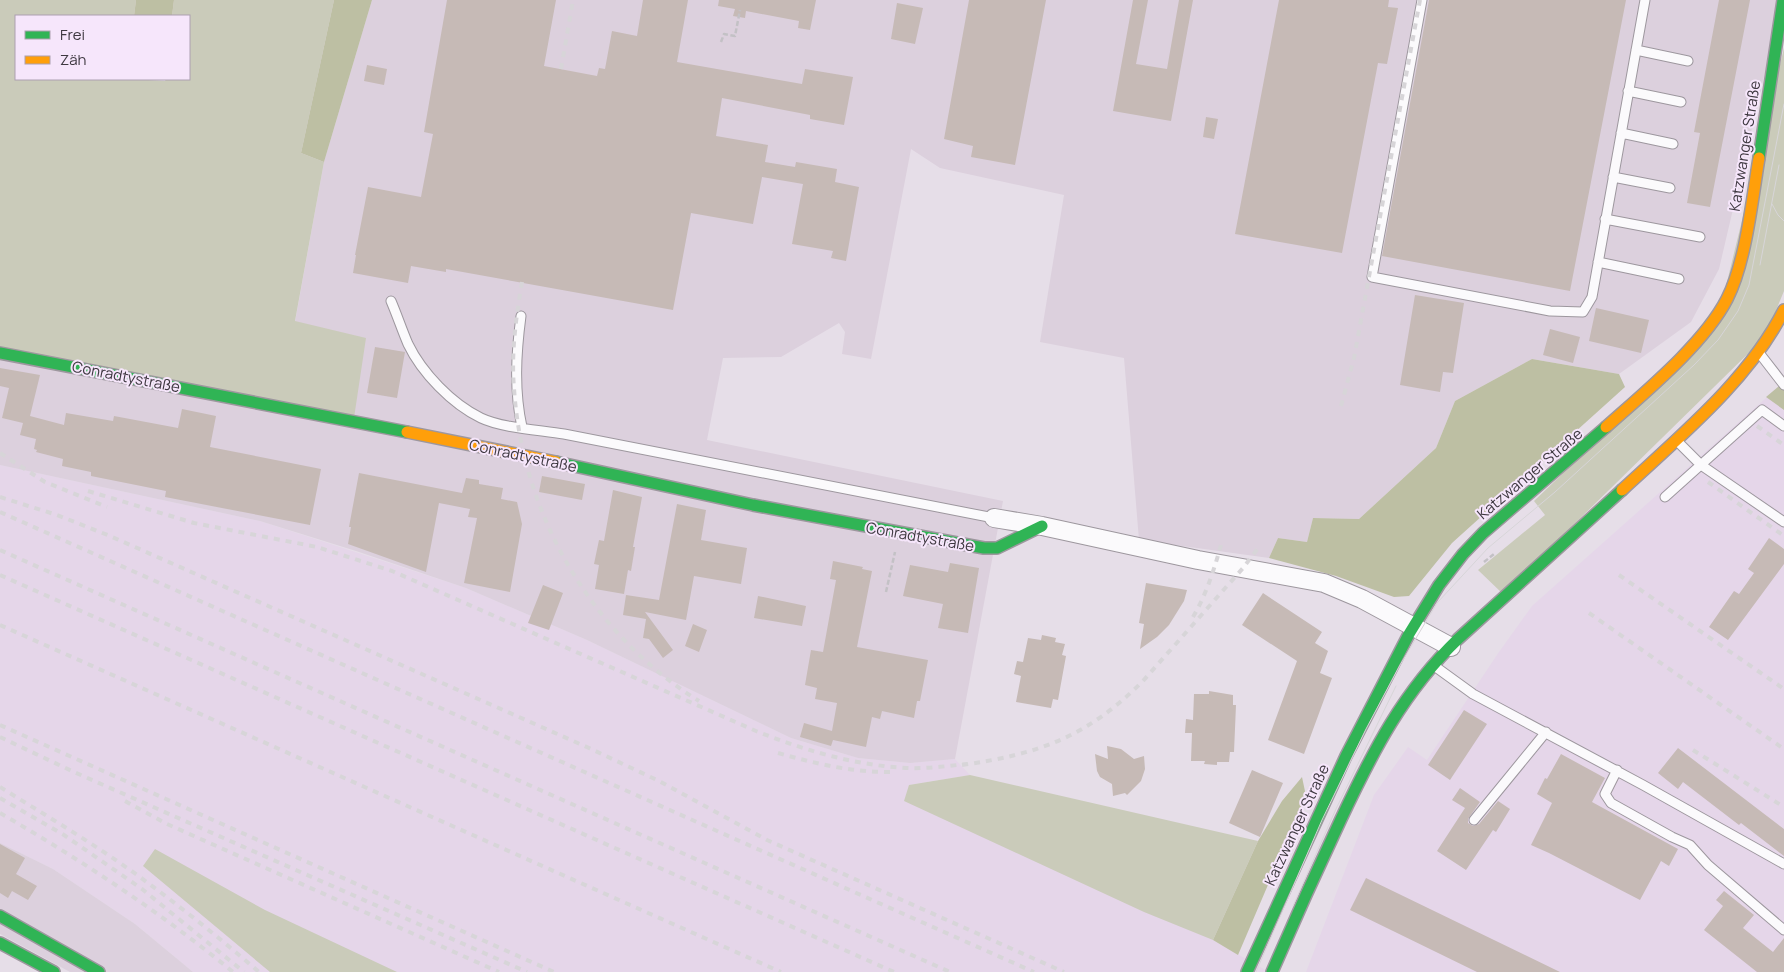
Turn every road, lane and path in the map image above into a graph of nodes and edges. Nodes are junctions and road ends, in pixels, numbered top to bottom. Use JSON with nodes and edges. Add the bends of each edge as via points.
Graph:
{"nodes":[{"id":1,"x":1422,"y":0,"type":"edge"},
{"id":2,"x":1645,"y":0,"type":"edge"},
{"id":3,"x":1783,"y":0,"type":"edge"},
{"id":4,"x":740,"y":10,"type":"dead end"},
{"id":5,"x":721,"y":42,"type":"dead end"},
{"id":6,"x":1636,"y":50,"type":"junction"},
{"id":7,"x":1688,"y":61,"type":"dead end"},
{"id":8,"x":1628,"y":91,"type":"junction"},
{"id":9,"x":1681,"y":102,"type":"dead end"},
{"id":10,"x":1621,"y":133,"type":"junction"},
{"id":11,"x":1674,"y":144,"type":"dead end"},
{"id":12,"x":1613,"y":177,"type":"junction"},
{"id":13,"x":1670,"y":188,"type":"dead end"},
{"id":14,"x":1605,"y":220,"type":"junction"},
{"id":15,"x":1700,"y":237,"type":"dead end"},
{"id":16,"x":1598,"y":262,"type":"junction"},
{"id":17,"x":1679,"y":279,"type":"dead end"},
{"id":18,"x":391,"y":301,"type":"dead end"},
{"id":19,"x":1784,"y":310,"type":"edge"},
{"id":20,"x":521,"y":316,"type":"dead end"},
{"id":21,"x":0,"y":353,"type":"edge"},
{"id":22,"x":1760,"y":354,"type":"junction"},
{"id":23,"x":1784,"y":385,"type":"edge"},
{"id":24,"x":1784,"y":426,"type":"edge"},
{"id":25,"x":522,"y":427,"type":"junction"},
{"id":26,"x":1676,"y":440,"type":"junction"},
{"id":27,"x":1701,"y":465,"type":"junction"},
{"id":28,"x":1665,"y":497,"type":"dead end"},
{"id":29,"x":994,"y":518,"type":"joint"},
{"id":30,"x":1784,"y":522,"type":"edge"},
{"id":31,"x":1042,"y":526,"type":"junction"},
{"id":32,"x":898,"y":533,"type":"junction"},
{"id":33,"x":886,"y":592,"type":"dead end"},
{"id":34,"x":1414,"y":626,"type":"junction"},
{"id":35,"x":1451,"y":647,"type":"junction"},
{"id":36,"x":1433,"y":665,"type":"junction"},
{"id":37,"x":1546,"y":732,"type":"junction"},
{"id":38,"x":1616,"y":770,"type":"junction"},
{"id":39,"x":1474,"y":820,"type":"dead end"},
{"id":40,"x":1784,"y":864,"type":"edge"},
{"id":41,"x":0,"y":916,"type":"edge"},
{"id":42,"x":1784,"y":930,"type":"edge"},
{"id":43,"x":0,"y":943,"type":"edge"},
{"id":44,"x":24,"y":956,"type":"junction"},
{"id":45,"x":1248,"y":970,"type":"edge"},
{"id":46,"x":33,"y":972,"type":"edge"},
{"id":47,"x":54,"y":972,"type":"edge"},
{"id":48,"x":99,"y":972,"type":"edge"},
{"id":49,"x":1272,"y":972,"type":"edge"}],
"edges":[{"from":1,"to":16,"type":"lane","via":[[1372,277],[1550,310],[1583,312],[1592,298]]},
{"from":2,"to":6,"type":"lane"},
{"from":3,"to":34,"type":"main road","name":"Katzwanger Straße","via":[[1763,142],[1741,255],[1732,286],[1719,313],[1692,345],[1628,408],[1468,547],[1443,578]]},
{"from":4,"to":5,"type":"path","via":[[735,36],[724,34]]},
{"from":6,"to":7,"type":"lane"},
{"from":6,"to":8,"type":"lane"},
{"from":8,"to":9,"type":"lane"},
{"from":8,"to":10,"type":"lane"},
{"from":10,"to":11,"type":"lane"},
{"from":10,"to":12,"type":"lane"},
{"from":12,"to":13,"type":"lane"},
{"from":12,"to":14,"type":"lane"},
{"from":14,"to":15,"type":"lane"},
{"from":14,"to":16,"type":"lane"},
{"from":16,"to":17,"type":"lane"},
{"from":18,"to":25,"type":"lane","via":[[409,345],[444,393],[481,418]]},
{"from":19,"to":22,"type":"main road"},
{"from":20,"to":25,"type":"lane","via":[[516,382]]},
{"from":21,"to":32,"type":"main road","name":"Conradtystraße","via":[[524,455]]},
{"from":22,"to":23,"type":"lane"},
{"from":22,"to":26,"type":"main road"},
{"from":24,"to":27,"type":"lane","via":[[1762,410]]},
{"from":25,"to":29,"type":"lane"},
{"from":26,"to":27,"type":"lane"},
{"from":26,"to":35,"type":"main road"},
{"from":27,"to":28,"type":"lane"},
{"from":27,"to":30,"type":"lane"},
{"from":29,"to":31,"type":"street"},
{"from":31,"to":32,"type":"main road","name":"Conradtystraße","via":[[997,548]]},
{"from":31,"to":34,"type":"street","via":[[1324,583]]},
{"from":32,"to":33,"type":"path"},
{"from":34,"to":35,"type":"street"},
{"from":34,"to":45,"type":"main road","name":"Katzwanger Straße","via":[[1327,795]]},
{"from":35,"to":36,"type":"main road"},
{"from":36,"to":37,"type":"lane","via":[[1473,694]]},
{"from":36,"to":49,"type":"main road","via":[[1398,712],[1372,757]]},
{"from":37,"to":38,"type":"lane"},
{"from":37,"to":39,"type":"lane"},
{"from":38,"to":40,"type":"lane"},
{"from":38,"to":42,"type":"lane","via":[[1605,794],[1611,803],[1690,845],[1708,865]]},
{"from":41,"to":48,"type":"main road"},
{"from":43,"to":44,"type":"main road"},
{"from":44,"to":46,"type":"street"},
{"from":44,"to":47,"type":"main road"}]}
